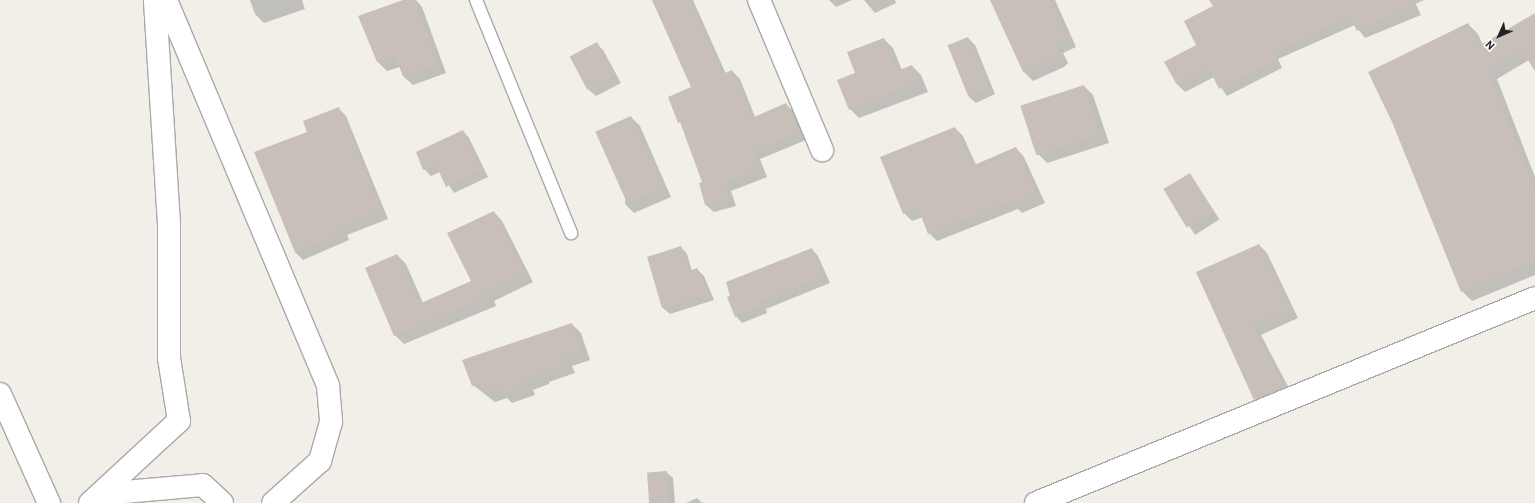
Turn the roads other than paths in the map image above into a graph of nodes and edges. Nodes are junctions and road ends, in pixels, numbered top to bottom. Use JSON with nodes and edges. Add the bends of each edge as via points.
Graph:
{"nodes":[{"id":1,"x":155,"y":0,"type":"edge"},
{"id":2,"x":166,"y":0,"type":"edge"},
{"id":3,"x":476,"y":0,"type":"edge"},
{"id":4,"x":759,"y":0,"type":"edge"},
{"id":5,"x":822,"y":150,"type":"dead end"},
{"id":6,"x":571,"y":233,"type":"dead end"},
{"id":7,"x":1535,"y":298,"type":"edge"},
{"id":8,"x":0,"y":394,"type":"edge"},
{"id":9,"x":95,"y":498,"type":"edge"},
{"id":10,"x":49,"y":503,"type":"edge"},
{"id":11,"x":222,"y":503,"type":"edge"},
{"id":12,"x":273,"y":503,"type":"edge"},
{"id":13,"x":1036,"y":503,"type":"edge"}],
"edges":[{"from":1,"to":9,"type":"street","via":[[169,224],[168,358],[179,421]]},
{"from":2,"to":12,"type":"street","via":[[328,386],[332,422],[320,461]]},
{"from":3,"to":6,"type":"lane"},
{"from":4,"to":5,"type":"street"},
{"from":7,"to":13,"type":"street"},
{"from":8,"to":10,"type":"street"},
{"from":9,"to":11,"type":"street","via":[[203,485]]}]}
